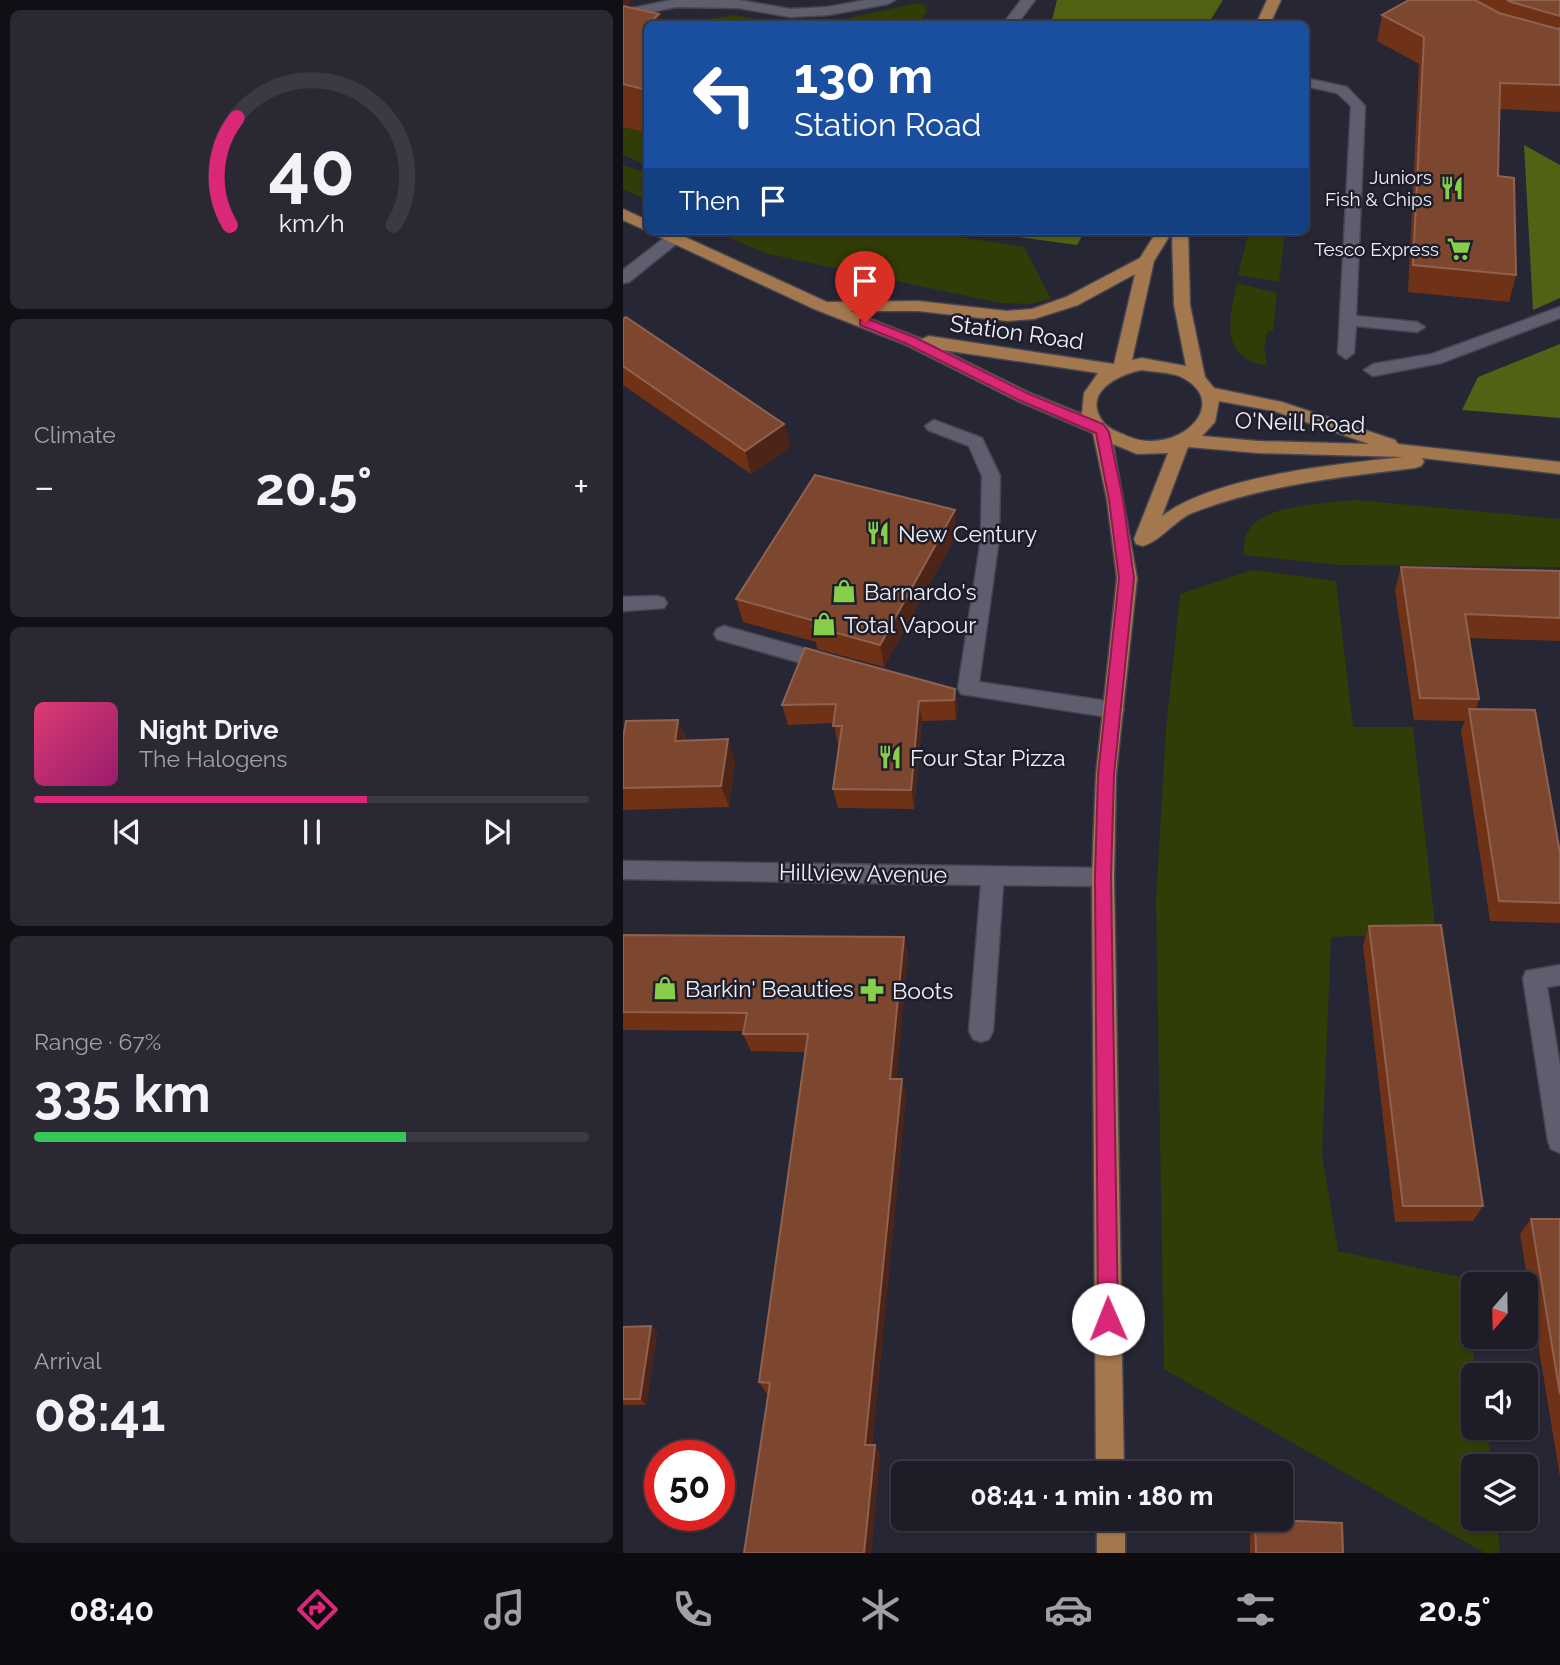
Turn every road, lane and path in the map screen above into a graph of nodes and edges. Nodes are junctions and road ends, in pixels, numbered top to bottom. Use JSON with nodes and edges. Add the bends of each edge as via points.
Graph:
{"nodes":[{"id":1,"x":888,"y":0,"type":"edge"},
{"id":2,"x":1028,"y":0,"type":"edge"},
{"id":3,"x":1274,"y":0,"type":"edge"},
{"id":4,"x":623,"y":15,"type":"edge"},
{"id":5,"x":1012,"y":21,"type":"edge"},
{"id":6,"x":1264,"y":21,"type":"edge"},
{"id":7,"x":1309,"y":83,"type":"edge"},
{"id":8,"x":623,"y":214,"type":"edge"},
{"id":9,"x":644,"y":224,"type":"edge"},
{"id":10,"x":666,"y":235,"type":"edge"},
{"id":11,"x":1162,"y":235,"type":"edge"},
{"id":12,"x":1180,"y":235,"type":"edge"},
{"id":13,"x":1146,"y":261,"type":"junction"},
{"id":14,"x":623,"y":278,"type":"edge"},
{"id":15,"x":820,"y":305,"type":"junction"},
{"id":16,"x":1560,"y":312,"type":"edge"},
{"id":17,"x":1347,"y":320,"type":"junction"},
{"id":18,"x":1417,"y":327,"type":"dead end"},
{"id":19,"x":910,"y":340,"type":"junction"},
{"id":20,"x":1346,"y":353,"type":"dead end"},
{"id":21,"x":1119,"y":369,"type":"junction"},
{"id":22,"x":1373,"y":370,"type":"dead end"},
{"id":23,"x":1197,"y":379,"type":"junction"},
{"id":24,"x":1210,"y":393,"type":"junction"},
{"id":25,"x":934,"y":426,"type":"dead end"},
{"id":26,"x":1100,"y":430,"type":"junction"},
{"id":27,"x":1184,"y":442,"type":"junction"},
{"id":28,"x":1411,"y":451,"type":"junction"},
{"id":29,"x":1462,"y":457,"type":"junction"},
{"id":30,"x":1560,"y":468,"type":"edge"},
{"id":31,"x":1143,"y":539,"type":"junction"},
{"id":32,"x":1127,"y":578,"type":"junction"},
{"id":33,"x":657,"y":603,"type":"dead end"},
{"id":34,"x":623,"y":604,"type":"edge"},
{"id":35,"x":724,"y":635,"type":"dead end"},
{"id":36,"x":843,"y":667,"type":"edge"},
{"id":37,"x":945,"y":687,"type":"edge"},
{"id":38,"x":968,"y":688,"type":"junction"},
{"id":39,"x":1114,"y":710,"type":"junction"},
{"id":40,"x":623,"y":870,"type":"edge"},
{"id":41,"x":993,"y":876,"type":"junction"},
{"id":42,"x":1103,"y":877,"type":"junction"},
{"id":43,"x":1560,"y":975,"type":"edge"},
{"id":44,"x":981,"y":1031,"type":"dead end"},
{"id":45,"x":1560,"y":1141,"type":"edge"},
{"id":46,"x":1110,"y":1461,"type":"edge"},
{"id":47,"x":1111,"y":1531,"type":"edge"},
{"id":48,"x":1111,"y":1553,"type":"edge"}],
"edges":[{"from":1,"to":4,"type":"street","via":[[790,13],[739,4],[676,3]]},
{"from":2,"to":5,"type":"street"},
{"from":3,"to":6,"type":"main road"},
{"from":7,"to":17,"type":"street","via":[[1341,89],[1352,95],[1358,106]]},
{"from":8,"to":9,"type":"main road"},
{"from":10,"to":14,"type":"street"},
{"from":10,"to":15,"type":"main road","name":"Station Road"},
{"from":11,"to":13,"type":"main road"},
{"from":12,"to":23,"type":"main road","via":[[1182,305]]},
{"from":13,"to":15,"type":"main road","via":[[1072,301],[1034,314]]},
{"from":13,"to":21,"type":"main road"},
{"from":15,"to":19,"type":"main road","name":"Station Road"},
{"from":16,"to":22,"type":"street","via":[[1435,359]]},
{"from":17,"to":18,"type":"street"},
{"from":17,"to":20,"type":"street"},
{"from":19,"to":21,"type":"main road","name":"Station Road"},
{"from":19,"to":26,"type":"main road","name":"Station Road"},
{"from":21,"to":23,"type":"main road","via":[[1162,365]]},
{"from":21,"to":26,"type":"main road","via":[[1103,378],[1088,402]]},
{"from":23,"to":24,"type":"main road"},
{"from":24,"to":27,"type":"main road","via":[[1210,420]]},
{"from":24,"to":28,"type":"main road","name":"O'Neill Road","via":[[1276,407]]},
{"from":25,"to":38,"type":"street","via":[[976,442],[992,476],[991,539]]},
{"from":26,"to":27,"type":"main road","via":[[1130,446],[1164,447]]},
{"from":26,"to":32,"type":"main road"},
{"from":27,"to":28,"type":"main road","name":"O'Neill Road"},
{"from":27,"to":31,"type":"main road"},
{"from":28,"to":29,"type":"main road","name":"O'Neill Road"},
{"from":29,"to":30,"type":"main road","name":"O'Neill Road"},
{"from":29,"to":31,"type":"main road","via":[[1316,473],[1263,485],[1181,510]]},
{"from":31,"to":32,"type":"main road"},
{"from":32,"to":39,"type":"main road"},
{"from":33,"to":34,"type":"street"},
{"from":35,"to":36,"type":"street"},
{"from":37,"to":38,"type":"street"},
{"from":38,"to":39,"type":"street"},
{"from":39,"to":42,"type":"main road","via":[[1106,775]]},
{"from":40,"to":41,"type":"street","name":"Hillview Avenue"},
{"from":41,"to":42,"type":"street","name":"Hillview Avenue"},
{"from":41,"to":44,"type":"street"},
{"from":42,"to":46,"type":"main road"},
{"from":43,"to":45,"type":"street","via":[[1534,978]]},
{"from":47,"to":48,"type":"main road"}]}
